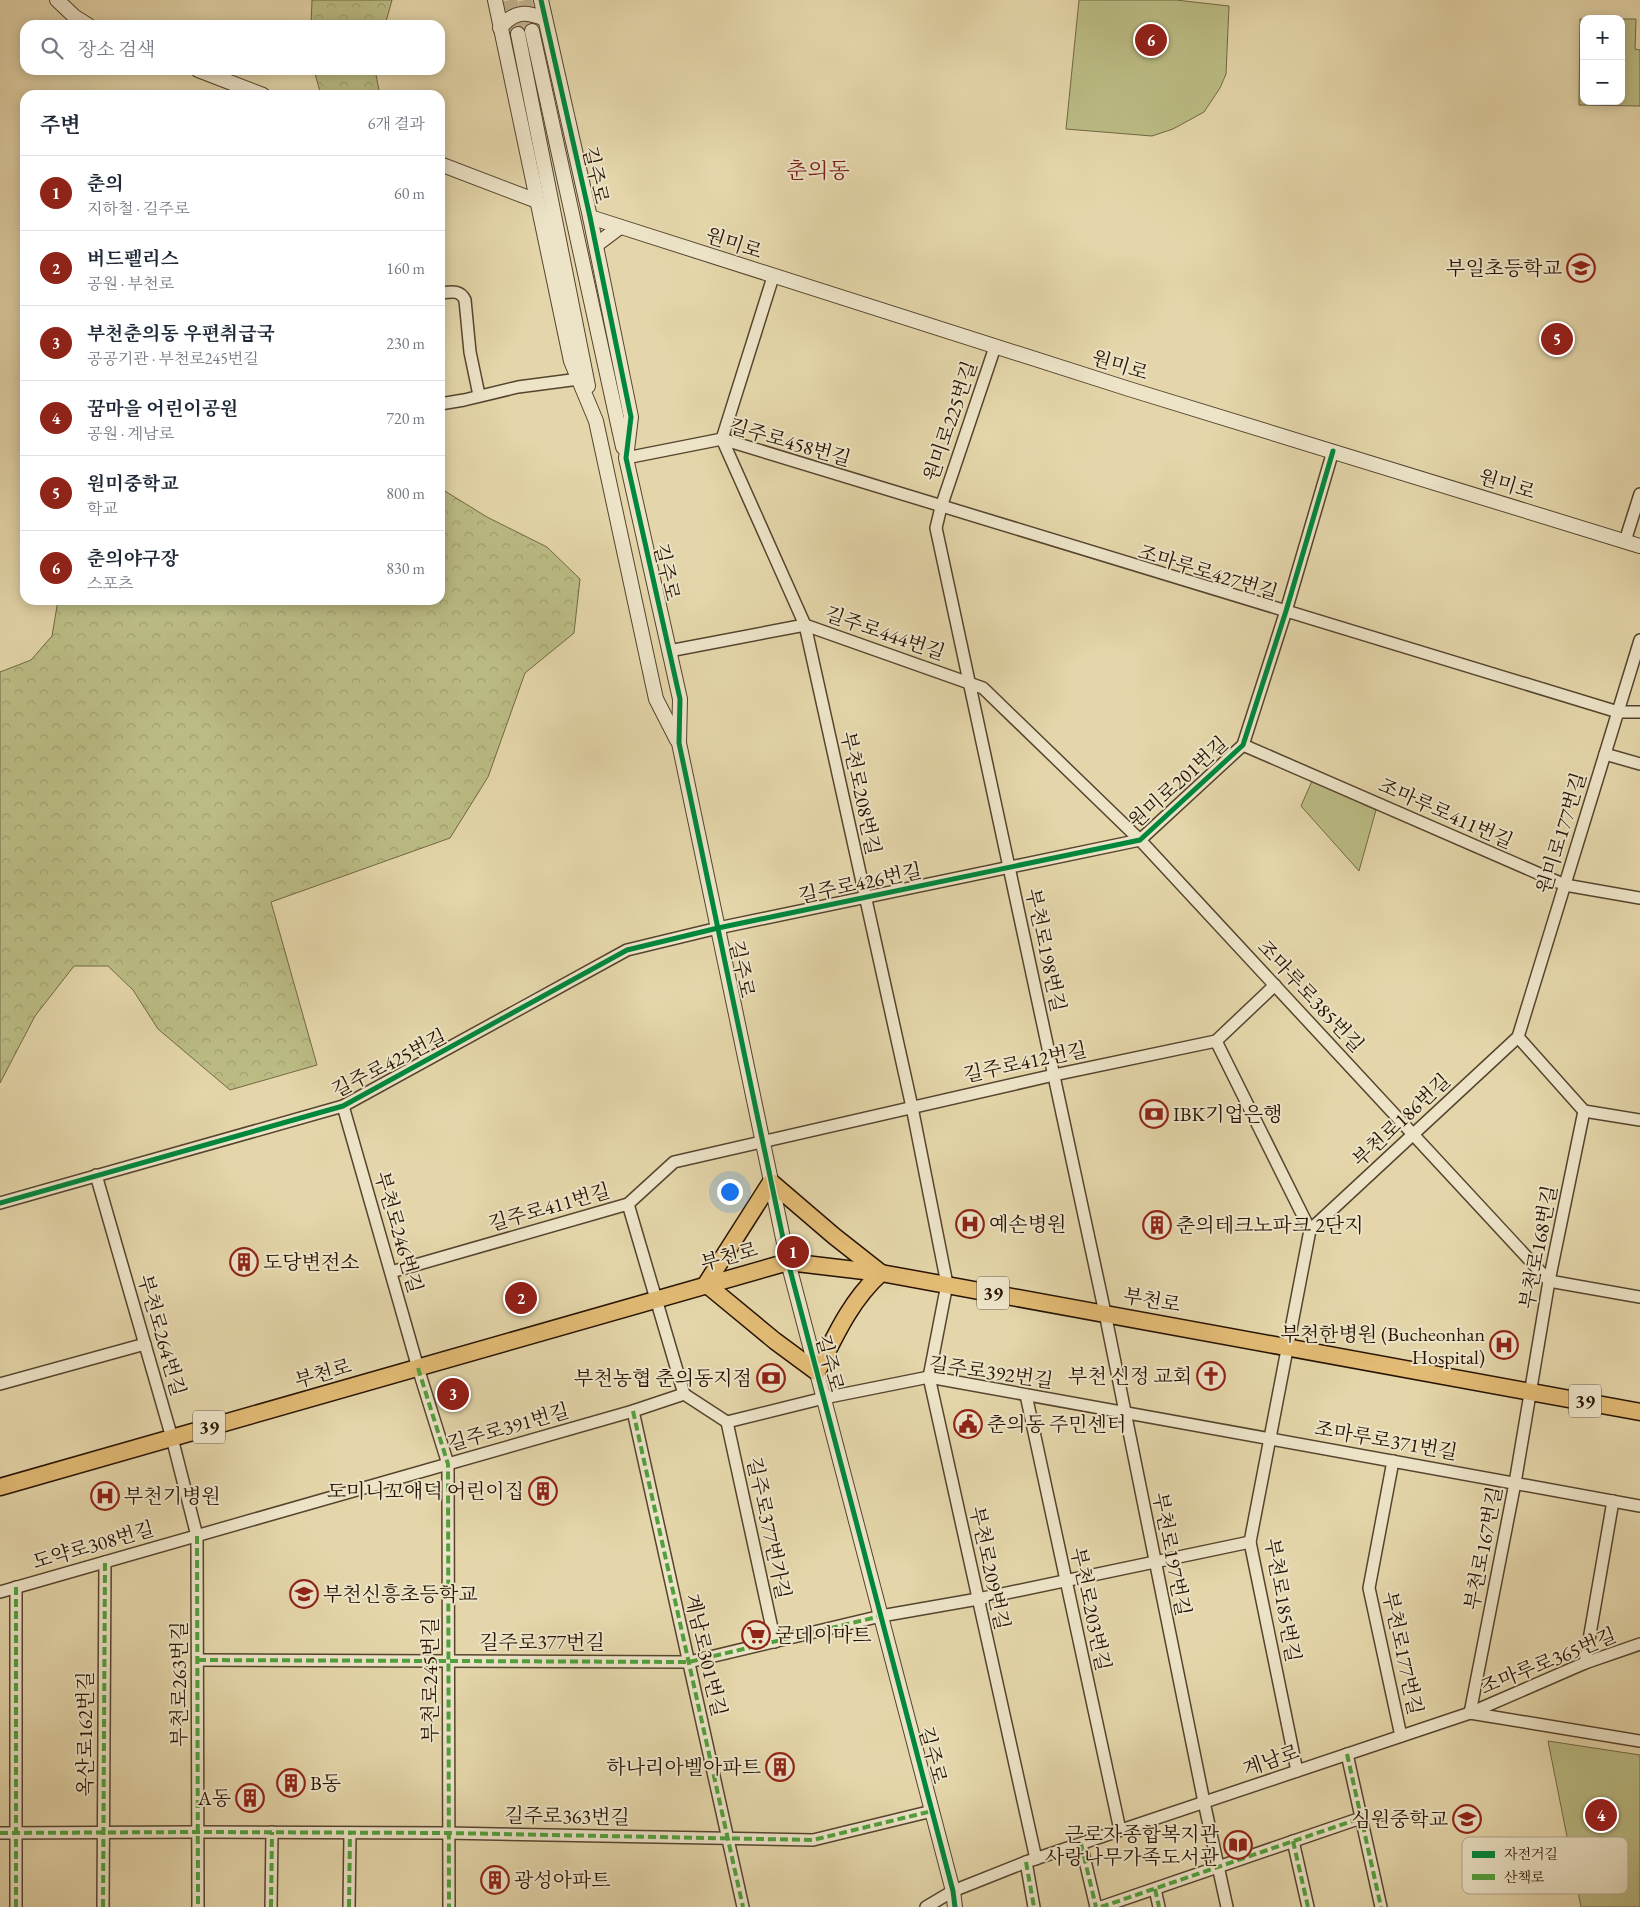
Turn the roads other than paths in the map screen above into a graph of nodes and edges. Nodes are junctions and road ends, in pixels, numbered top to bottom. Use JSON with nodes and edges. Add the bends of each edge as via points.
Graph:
{"nodes":[{"id":1,"x":56,"y":0,"type":"edge"},
{"id":2,"x":495,"y":0,"type":"edge"},
{"id":3,"x":541,"y":1,"type":"edge"},
{"id":4,"x":545,"y":19,"type":"junction"},
{"id":5,"x":82,"y":20,"type":"edge"},
{"id":6,"x":500,"y":28,"type":"junction"},
{"id":7,"x":532,"y":32,"type":"tunnel mouth"},
{"id":8,"x":518,"y":34,"type":"tunnel mouth"},
{"id":9,"x":211,"y":75,"type":"edge"},
{"id":10,"x":250,"y":90,"type":"edge"},
{"id":11,"x":445,"y":166,"type":"edge"},
{"id":12,"x":537,"y":201,"type":"junction"},
{"id":13,"x":590,"y":217,"type":"junction"},
{"id":14,"x":620,"y":227,"type":"junction"},
{"id":15,"x":596,"y":246,"type":"junction"},
{"id":16,"x":773,"y":277,"type":"junction"},
{"id":17,"x":445,"y":292,"type":"edge"},
{"id":18,"x":995,"y":347,"type":"junction"},
{"id":19,"x":579,"y":379,"type":"junction"},
{"id":20,"x":479,"y":395,"type":"junction"},
{"id":21,"x":445,"y":403,"type":"edge"},
{"id":22,"x":596,"y":421,"type":"junction"},
{"id":23,"x":722,"y":440,"type":"junction"},
{"id":24,"x":1333,"y":452,"type":"junction"},
{"id":25,"x":626,"y":458,"type":"junction"},
{"id":26,"x":1640,"y":494,"type":"edge"},
{"id":27,"x":941,"y":507,"type":"junction"},
{"id":28,"x":1626,"y":541,"type":"junction"},
{"id":29,"x":1640,"y":546,"type":"edge"},
{"id":30,"x":1286,"y":611,"type":"junction"},
{"id":31,"x":805,"y":624,"type":"junction"},
{"id":32,"x":664,"y":628,"type":"junction"},
{"id":33,"x":642,"y":632,"type":"junction"},
{"id":34,"x":1640,"y":640,"type":"edge"},
{"id":35,"x":669,"y":651,"type":"junction"},
{"id":36,"x":970,"y":683,"type":"junction"},
{"id":37,"x":1618,"y":712,"type":"junction"},
{"id":38,"x":1640,"y":712,"type":"edge"},
{"id":39,"x":679,"y":743,"type":"junction"},
{"id":40,"x":1243,"y":745,"type":"junction"},
{"id":41,"x":1605,"y":754,"type":"junction"},
{"id":42,"x":1640,"y":764,"type":"edge"},
{"id":43,"x":1140,"y":840,"type":"junction"},
{"id":44,"x":1009,"y":867,"type":"junction"},
{"id":45,"x":1565,"y":885,"type":"junction"},
{"id":46,"x":865,"y":898,"type":"junction"},
{"id":47,"x":1640,"y":898,"type":"edge"},
{"id":48,"x":718,"y":928,"type":"junction"},
{"id":49,"x":1275,"y":985,"type":"junction"},
{"id":50,"x":1518,"y":1037,"type":"junction"},
{"id":51,"x":1216,"y":1041,"type":"junction"},
{"id":52,"x":1054,"y":1075,"type":"junction"},
{"id":53,"x":343,"y":1106,"type":"junction"},
{"id":54,"x":912,"y":1107,"type":"junction"},
{"id":55,"x":1584,"y":1110,"type":"junction"},
{"id":56,"x":1640,"y":1120,"type":"edge"},
{"id":57,"x":1413,"y":1134,"type":"junction"},
{"id":58,"x":763,"y":1142,"type":"junction"},
{"id":59,"x":96,"y":1175,"type":"junction"},
{"id":60,"x":771,"y":1182,"type":"junction"},
{"id":61,"x":0,"y":1203,"type":"edge"},
{"id":62,"x":628,"y":1204,"type":"junction"},
{"id":63,"x":1310,"y":1230,"type":"junction"},
{"id":64,"x":788,"y":1262,"type":"junction"},
{"id":65,"x":390,"y":1272,"type":"junction"},
{"id":66,"x":881,"y":1273,"type":"junction"},
{"id":67,"x":1549,"y":1280,"type":"junction"},
{"id":68,"x":706,"y":1284,"type":"junction"},
{"id":69,"x":947,"y":1284,"type":"junction"},
{"id":70,"x":1640,"y":1296,"type":"edge"},
{"id":71,"x":657,"y":1299,"type":"junction"},
{"id":72,"x":1105,"y":1313,"type":"junction"},
{"id":73,"x":145,"y":1344,"type":"junction"},
{"id":74,"x":1288,"y":1346,"type":"junction"},
{"id":75,"x":418,"y":1368,"type":"junction"},
{"id":76,"x":817,"y":1372,"type":"junction"},
{"id":77,"x":929,"y":1378,"type":"junction"},
{"id":78,"x":0,"y":1384,"type":"edge"},
{"id":79,"x":1530,"y":1391,"type":"junction"},
{"id":80,"x":684,"y":1394,"type":"junction"},
{"id":81,"x":1026,"y":1395,"type":"junction"},
{"id":82,"x":824,"y":1398,"type":"junction"},
{"id":83,"x":633,"y":1411,"type":"junction"},
{"id":84,"x":1124,"y":1412,"type":"junction"},
{"id":85,"x":1640,"y":1412,"type":"edge"},
{"id":86,"x":727,"y":1422,"type":"junction"},
{"id":87,"x":172,"y":1438,"type":"junction"},
{"id":88,"x":1270,"y":1438,"type":"junction"},
{"id":89,"x":1393,"y":1461,"type":"junction"},
{"id":90,"x":448,"y":1464,"type":"junction"},
{"id":91,"x":1515,"y":1483,"type":"junction"},
{"id":92,"x":0,"y":1487,"type":"edge"},
{"id":93,"x":1613,"y":1501,"type":"junction"},
{"id":94,"x":1640,"y":1506,"type":"edge"},
{"id":95,"x":197,"y":1536,"type":"junction"},
{"id":96,"x":1250,"y":1542,"type":"junction"},
{"id":97,"x":1155,"y":1561,"type":"junction"},
{"id":98,"x":105,"y":1562,"type":"junction"},
{"id":99,"x":1066,"y":1580,"type":"junction"},
{"id":100,"x":16,"y":1587,"type":"junction"},
{"id":101,"x":0,"y":1592,"type":"edge"},
{"id":102,"x":978,"y":1599,"type":"junction"},
{"id":103,"x":881,"y":1616,"type":"junction"},
{"id":104,"x":775,"y":1642,"type":"junction"},
{"id":105,"x":1640,"y":1644,"type":"edge"},
{"id":106,"x":198,"y":1660,"type":"junction"},
{"id":107,"x":448,"y":1660,"type":"junction"},
{"id":108,"x":689,"y":1662,"type":"junction"},
{"id":109,"x":1585,"y":1663,"type":"junction"},
{"id":110,"x":1470,"y":1713,"type":"junction"},
{"id":111,"x":1401,"y":1736,"type":"junction"},
{"id":112,"x":1640,"y":1741,"type":"edge"},
{"id":113,"x":1347,"y":1754,"type":"junction"},
{"id":114,"x":1297,"y":1771,"type":"junction"},
{"id":115,"x":1204,"y":1802,"type":"junction"},
{"id":116,"x":932,"y":1811,"type":"junction"},
{"id":117,"x":1361,"y":1818,"type":"junction"},
{"id":118,"x":1120,"y":1830,"type":"junction"},
{"id":119,"x":198,"y":1832,"type":"junction"},
{"id":120,"x":272,"y":1832,"type":"junction"},
{"id":121,"x":0,"y":1833,"type":"edge"},
{"id":122,"x":16,"y":1833,"type":"junction"},
{"id":123,"x":103,"y":1833,"type":"junction"},
{"id":124,"x":350,"y":1833,"type":"junction"},
{"id":125,"x":448,"y":1833,"type":"junction"},
{"id":126,"x":728,"y":1838,"type":"junction"},
{"id":127,"x":1293,"y":1841,"type":"junction"},
{"id":128,"x":1080,"y":1844,"type":"junction"},
{"id":129,"x":1031,"y":1860,"type":"junction"},
{"id":130,"x":1218,"y":1868,"type":"junction"},
{"id":131,"x":1155,"y":1889,"type":"junction"},
{"id":132,"x":953,"y":1891,"type":"junction"},
{"id":133,"x":16,"y":1907,"type":"edge"},
{"id":134,"x":103,"y":1907,"type":"edge"},
{"id":135,"x":198,"y":1907,"type":"edge"},
{"id":136,"x":272,"y":1907,"type":"edge"},
{"id":137,"x":348,"y":1907,"type":"edge"},
{"id":138,"x":448,"y":1907,"type":"edge"},
{"id":139,"x":744,"y":1907,"type":"edge"},
{"id":140,"x":926,"y":1907,"type":"edge"},
{"id":141,"x":955,"y":1907,"type":"edge"},
{"id":142,"x":1034,"y":1907,"type":"edge"},
{"id":143,"x":1096,"y":1907,"type":"edge"},
{"id":144,"x":1100,"y":1907,"type":"edge"},
{"id":145,"x":1159,"y":1907,"type":"edge"},
{"id":146,"x":1227,"y":1907,"type":"edge"},
{"id":147,"x":1308,"y":1907,"type":"edge"},
{"id":148,"x":1381,"y":1907,"type":"edge"}],
"edges":[{"from":1,"to":5,"type":"street"},
{"from":2,"to":6,"type":"street","name":"길주로"},
{"from":3,"to":4,"type":"street","name":"길주로"},
{"from":4,"to":6,"type":"street","via":[[534,14],[518,14],[509,17]]},
{"from":4,"to":13,"type":"street","name":"길주로"},
{"from":6,"to":12,"type":"street","name":"길주로"},
{"from":7,"to":25,"type":"street","name":"길주로"},
{"from":8,"to":22,"type":"street","name":"길주로"},
{"from":9,"to":10,"type":"street"},
{"from":11,"to":12,"type":"street"},
{"from":12,"to":19,"type":"street","name":"길주로","via":[[571,361]]},
{"from":13,"to":14,"type":"street","name":"원미로"},
{"from":13,"to":15,"type":"street","name":"길주로"},
{"from":14,"to":15,"type":"street"},
{"from":14,"to":16,"type":"street","name":"원미로"},
{"from":15,"to":25,"type":"street","name":"길주로","via":[[631,417]]},
{"from":16,"to":18,"type":"street","name":"원미로"},
{"from":16,"to":23,"type":"street"},
{"from":17,"to":20,"type":"street","via":[[455,291],[464,296]]},
{"from":18,"to":24,"type":"street","name":"원미로"},
{"from":18,"to":27,"type":"street","name":"원미로225번길"},
{"from":19,"to":20,"type":"street","via":[[518,386]]},
{"from":19,"to":22,"type":"street","name":"길주로"},
{"from":20,"to":21,"type":"street"},
{"from":22,"to":33,"type":"street","name":"길주로"},
{"from":23,"to":25,"type":"street","name":"길주로458번길"},
{"from":23,"to":27,"type":"street","name":"길주로458번길"},
{"from":23,"to":31,"type":"street","name":"부천로208번길"},
{"from":24,"to":28,"type":"street","name":"원미로"},
{"from":24,"to":30,"type":"street","name":"원미로201번길"},
{"from":25,"to":32,"type":"street","name":"길주로"},
{"from":26,"to":28,"type":"street"},
{"from":27,"to":30,"type":"street","name":"조마루로427번길"},
{"from":27,"to":36,"type":"street","name":"부천로198번길","via":[[936,528]]},
{"from":28,"to":29,"type":"street","name":"원미로"},
{"from":30,"to":37,"type":"street","name":"조마루로427번길"},
{"from":30,"to":40,"type":"street","name":"원미로201번길"},
{"from":31,"to":35,"type":"street","name":"길주로444번길"},
{"from":31,"to":36,"type":"street","name":"길주로444번길"},
{"from":31,"to":46,"type":"street","name":"부천로208번길"},
{"from":32,"to":33,"type":"street","via":[[660,642],[656,644],[648,642]]},
{"from":32,"to":35,"type":"street","name":"길주로"},
{"from":33,"to":39,"type":"street","name":"길주로","via":[[656,699]]},
{"from":34,"to":37,"type":"street","name":"원미로177번길"},
{"from":35,"to":39,"type":"street","name":"길주로","via":[[680,699]]},
{"from":36,"to":43,"type":"street","name":"조마루로385번길","via":[[983,688]]},
{"from":36,"to":44,"type":"street","name":"부천로198번길"},
{"from":37,"to":38,"type":"street","name":"조마루로427번길"},
{"from":37,"to":41,"type":"street","name":"원미로177번길"},
{"from":39,"to":48,"type":"street","name":"길주로"},
{"from":40,"to":43,"type":"street","name":"원미로201번길"},
{"from":40,"to":45,"type":"street","name":"조마루로411번길"},
{"from":41,"to":42,"type":"street"},
{"from":41,"to":45,"type":"street","name":"원미로177번길"},
{"from":43,"to":44,"type":"street","name":"원미로201번길"},
{"from":43,"to":49,"type":"street","name":"조마루로385번길"},
{"from":44,"to":46,"type":"street","name":"길주로426번길"},
{"from":44,"to":52,"type":"street","name":"부천로198번길"},
{"from":45,"to":47,"type":"street","name":"조마루로411번길"},
{"from":45,"to":50,"type":"street","name":"원미로177번길"},
{"from":46,"to":48,"type":"street","name":"길주로426번길"},
{"from":46,"to":54,"type":"street","name":"부천로208번길"},
{"from":48,"to":53,"type":"street","name":"길주로425번길","via":[[627,950]]},
{"from":48,"to":58,"type":"street","name":"길주로"},
{"from":49,"to":51,"type":"street"},
{"from":49,"to":57,"type":"street","name":"조마루로385번길"},
{"from":50,"to":55,"type":"street"},
{"from":50,"to":57,"type":"street","name":"부천로186번길"},
{"from":51,"to":52,"type":"street","name":"길주로412번길"},
{"from":51,"to":63,"type":"street"},
{"from":52,"to":54,"type":"street","name":"길주로412번길"},
{"from":52,"to":72,"type":"street","name":"부천로198번길"},
{"from":53,"to":59,"type":"street","name":"길주로425번길"},
{"from":53,"to":65,"type":"street","name":"부천로246번길"},
{"from":54,"to":58,"type":"street","name":"길주로412번길"},
{"from":54,"to":69,"type":"street","name":"부천로208번길"},
{"from":55,"to":56,"type":"street"},
{"from":55,"to":67,"type":"street","name":"부천로168번길"},
{"from":57,"to":63,"type":"street","name":"부천로186번길"},
{"from":57,"to":67,"type":"street","name":"조마루로385번길"},
{"from":58,"to":60,"type":"street","name":"길주로"},
{"from":58,"to":62,"type":"street","name":"길주로411번길","via":[[674,1162]]},
{"from":59,"to":61,"type":"street","name":"길주로425번길"},
{"from":59,"to":73,"type":"street","name":"부천로264번길"},
{"from":60,"to":64,"type":"street","name":"길주로"},
{"from":60,"to":66,"type":"main road"},
{"from":60,"to":68,"type":"main road"},
{"from":62,"to":65,"type":"street","name":"길주로411번길"},
{"from":62,"to":71,"type":"street"},
{"from":63,"to":74,"type":"street"},
{"from":64,"to":66,"type":"main road","name":"부천로","number":"39"},
{"from":64,"to":68,"type":"main road","name":"부천로","number":"39"},
{"from":64,"to":76,"type":"street","name":"길주로"},
{"from":65,"to":75,"type":"street","name":"부천로246번길"},
{"from":66,"to":69,"type":"main road","name":"부천로","number":"39"},
{"from":66,"to":76,"type":"main road","via":[[845,1316]]},
{"from":67,"to":70,"type":"street"},
{"from":67,"to":79,"type":"street","name":"부천로168번길"},
{"from":68,"to":71,"type":"main road","name":"부천로","number":"39"},
{"from":68,"to":76,"type":"main road"},
{"from":69,"to":72,"type":"main road","name":"부천로","number":"39"},
{"from":69,"to":77,"type":"street","name":"부천로209번길"},
{"from":71,"to":75,"type":"main road","name":"부천로","number":"39"},
{"from":71,"to":80,"type":"street"},
{"from":72,"to":74,"type":"main road","name":"부천로","number":"39"},
{"from":72,"to":84,"type":"street","name":"부천로197번길"},
{"from":73,"to":78,"type":"street"},
{"from":73,"to":87,"type":"street","name":"부천로264번길"},
{"from":74,"to":79,"type":"main road","name":"부천로","number":"39"},
{"from":74,"to":88,"type":"street","name":"부천로185번길"},
{"from":75,"to":87,"type":"main road","name":"부천로","number":"39"},
{"from":75,"to":90,"type":"street","name":"부천로245번길"},
{"from":76,"to":82,"type":"street","name":"길주로"},
{"from":77,"to":81,"type":"street","name":"길주로392번길"},
{"from":77,"to":82,"type":"street","name":"길주로392번길"},
{"from":77,"to":102,"type":"street","name":"부천로209번길"},
{"from":79,"to":85,"type":"main road","name":"부천로","number":"39"},
{"from":79,"to":91,"type":"street","name":"부천로167번길"},
{"from":80,"to":83,"type":"street","name":"길주로391번길"},
{"from":80,"to":86,"type":"street"},
{"from":81,"to":84,"type":"street","name":"길주로392번길"},
{"from":81,"to":99,"type":"street","name":"부천로203번길"},
{"from":82,"to":86,"type":"street"},
{"from":82,"to":103,"type":"street","name":"길주로"},
{"from":83,"to":90,"type":"street","name":"길주로391번길"},
{"from":83,"to":108,"type":"street","name":"계남로301번길"},
{"from":84,"to":88,"type":"street","name":"조마루로371번길"},
{"from":84,"to":97,"type":"street","name":"부천로197번길"},
{"from":86,"to":104,"type":"street","name":"길주로377번가길"},
{"from":87,"to":92,"type":"main road","name":"부천로","number":"39"},
{"from":87,"to":95,"type":"street","name":"부천로264번길"},
{"from":88,"to":89,"type":"street","name":"조마루로371번길"},
{"from":88,"to":96,"type":"street","name":"부천로185번길"},
{"from":89,"to":91,"type":"street","name":"조마루로371번길"},
{"from":89,"to":111,"type":"street","name":"부천로177번길","via":[[1369,1588]]},
{"from":90,"to":95,"type":"street","name":"길주로391번길"},
{"from":90,"to":107,"type":"street","name":"부천로245번길"},
{"from":91,"to":93,"type":"street","name":"조마루로371번길"},
{"from":91,"to":110,"type":"street","name":"부천로167번길"},
{"from":93,"to":94,"type":"street","name":"조마루로371번길"},
{"from":93,"to":109,"type":"street"},
{"from":95,"to":98,"type":"street","name":"도약로308번길"},
{"from":95,"to":106,"type":"street","name":"부천로263번길"},
{"from":96,"to":97,"type":"street","name":"길주로377번길"},
{"from":96,"to":114,"type":"street","name":"부천로185번길"},
{"from":97,"to":99,"type":"street","name":"길주로377번길"},
{"from":97,"to":115,"type":"street","name":"부천로197번길"},
{"from":98,"to":100,"type":"street","name":"도약로308번길"},
{"from":98,"to":123,"type":"street","name":"옥산로162번길"},
{"from":99,"to":102,"type":"street","name":"길주로377번길"},
{"from":99,"to":118,"type":"street","name":"부천로203번길"},
{"from":100,"to":101,"type":"street","name":"도약로308번길"},
{"from":100,"to":122,"type":"street"},
{"from":102,"to":103,"type":"street","name":"길주로377번길"},
{"from":102,"to":129,"type":"street","name":"부천로209번길"},
{"from":103,"to":104,"type":"street","name":"길주로377번길"},
{"from":103,"to":116,"type":"street","name":"길주로"},
{"from":104,"to":108,"type":"street","name":"길주로377번길"},
{"from":105,"to":109,"type":"street","name":"조마루로365번길"},
{"from":106,"to":107,"type":"street","name":"길주로377번길"},
{"from":106,"to":119,"type":"street","name":"부천로263번길"},
{"from":107,"to":108,"type":"street","name":"길주로377번길"},
{"from":107,"to":125,"type":"street","name":"부천로245번길"},
{"from":108,"to":126,"type":"street","name":"계남로301번길"},
{"from":109,"to":110,"type":"street","name":"조마루로365번길"},
{"from":110,"to":111,"type":"street","name":"계남로"},
{"from":110,"to":112,"type":"street","name":"계남로"},
{"from":111,"to":113,"type":"street","name":"계남로"},
{"from":113,"to":114,"type":"street","name":"계남로"},
{"from":113,"to":117,"type":"street"},
{"from":114,"to":115,"type":"street","name":"계남로"},
{"from":115,"to":118,"type":"street","name":"계남로"},
{"from":115,"to":130,"type":"street","name":"부천로197번길"},
{"from":116,"to":126,"type":"street","name":"길주로363번길","via":[[813,1840]]},
{"from":116,"to":132,"type":"street","name":"길주로"},
{"from":117,"to":127,"type":"street"},
{"from":117,"to":148,"type":"street"},
{"from":118,"to":128,"type":"street","name":"계남로"},
{"from":119,"to":120,"type":"street","name":"길주로363번길"},
{"from":119,"to":123,"type":"street","name":"길주로363번길"},
{"from":119,"to":135,"type":"street","name":"부천로263번길"},
{"from":120,"to":124,"type":"street","name":"길주로363번길"},
{"from":120,"to":136,"type":"street"},
{"from":121,"to":122,"type":"street","name":"길주로363번길"},
{"from":122,"to":123,"type":"street","name":"길주로363번길"},
{"from":122,"to":133,"type":"street"},
{"from":123,"to":134,"type":"street","name":"옥산로162번길"},
{"from":124,"to":125,"type":"street","name":"길주로363번길"},
{"from":124,"to":137,"type":"street"},
{"from":125,"to":126,"type":"street","name":"길주로363번길"},
{"from":125,"to":138,"type":"street","name":"부천로245번길"},
{"from":126,"to":139,"type":"street","name":"계남로301번길"},
{"from":127,"to":130,"type":"street"},
{"from":127,"to":147,"type":"street"},
{"from":128,"to":129,"type":"street","name":"계남로"},
{"from":128,"to":143,"type":"street"},
{"from":129,"to":132,"type":"street","name":"계남로"},
{"from":129,"to":142,"type":"street","name":"부천로209번길"},
{"from":130,"to":131,"type":"street"},
{"from":130,"to":146,"type":"street","name":"부천로197번길"},
{"from":131,"to":144,"type":"street"},
{"from":131,"to":145,"type":"street"},
{"from":132,"to":140,"type":"street","name":"계남로"},
{"from":132,"to":141,"type":"street","name":"길주로"}]}
